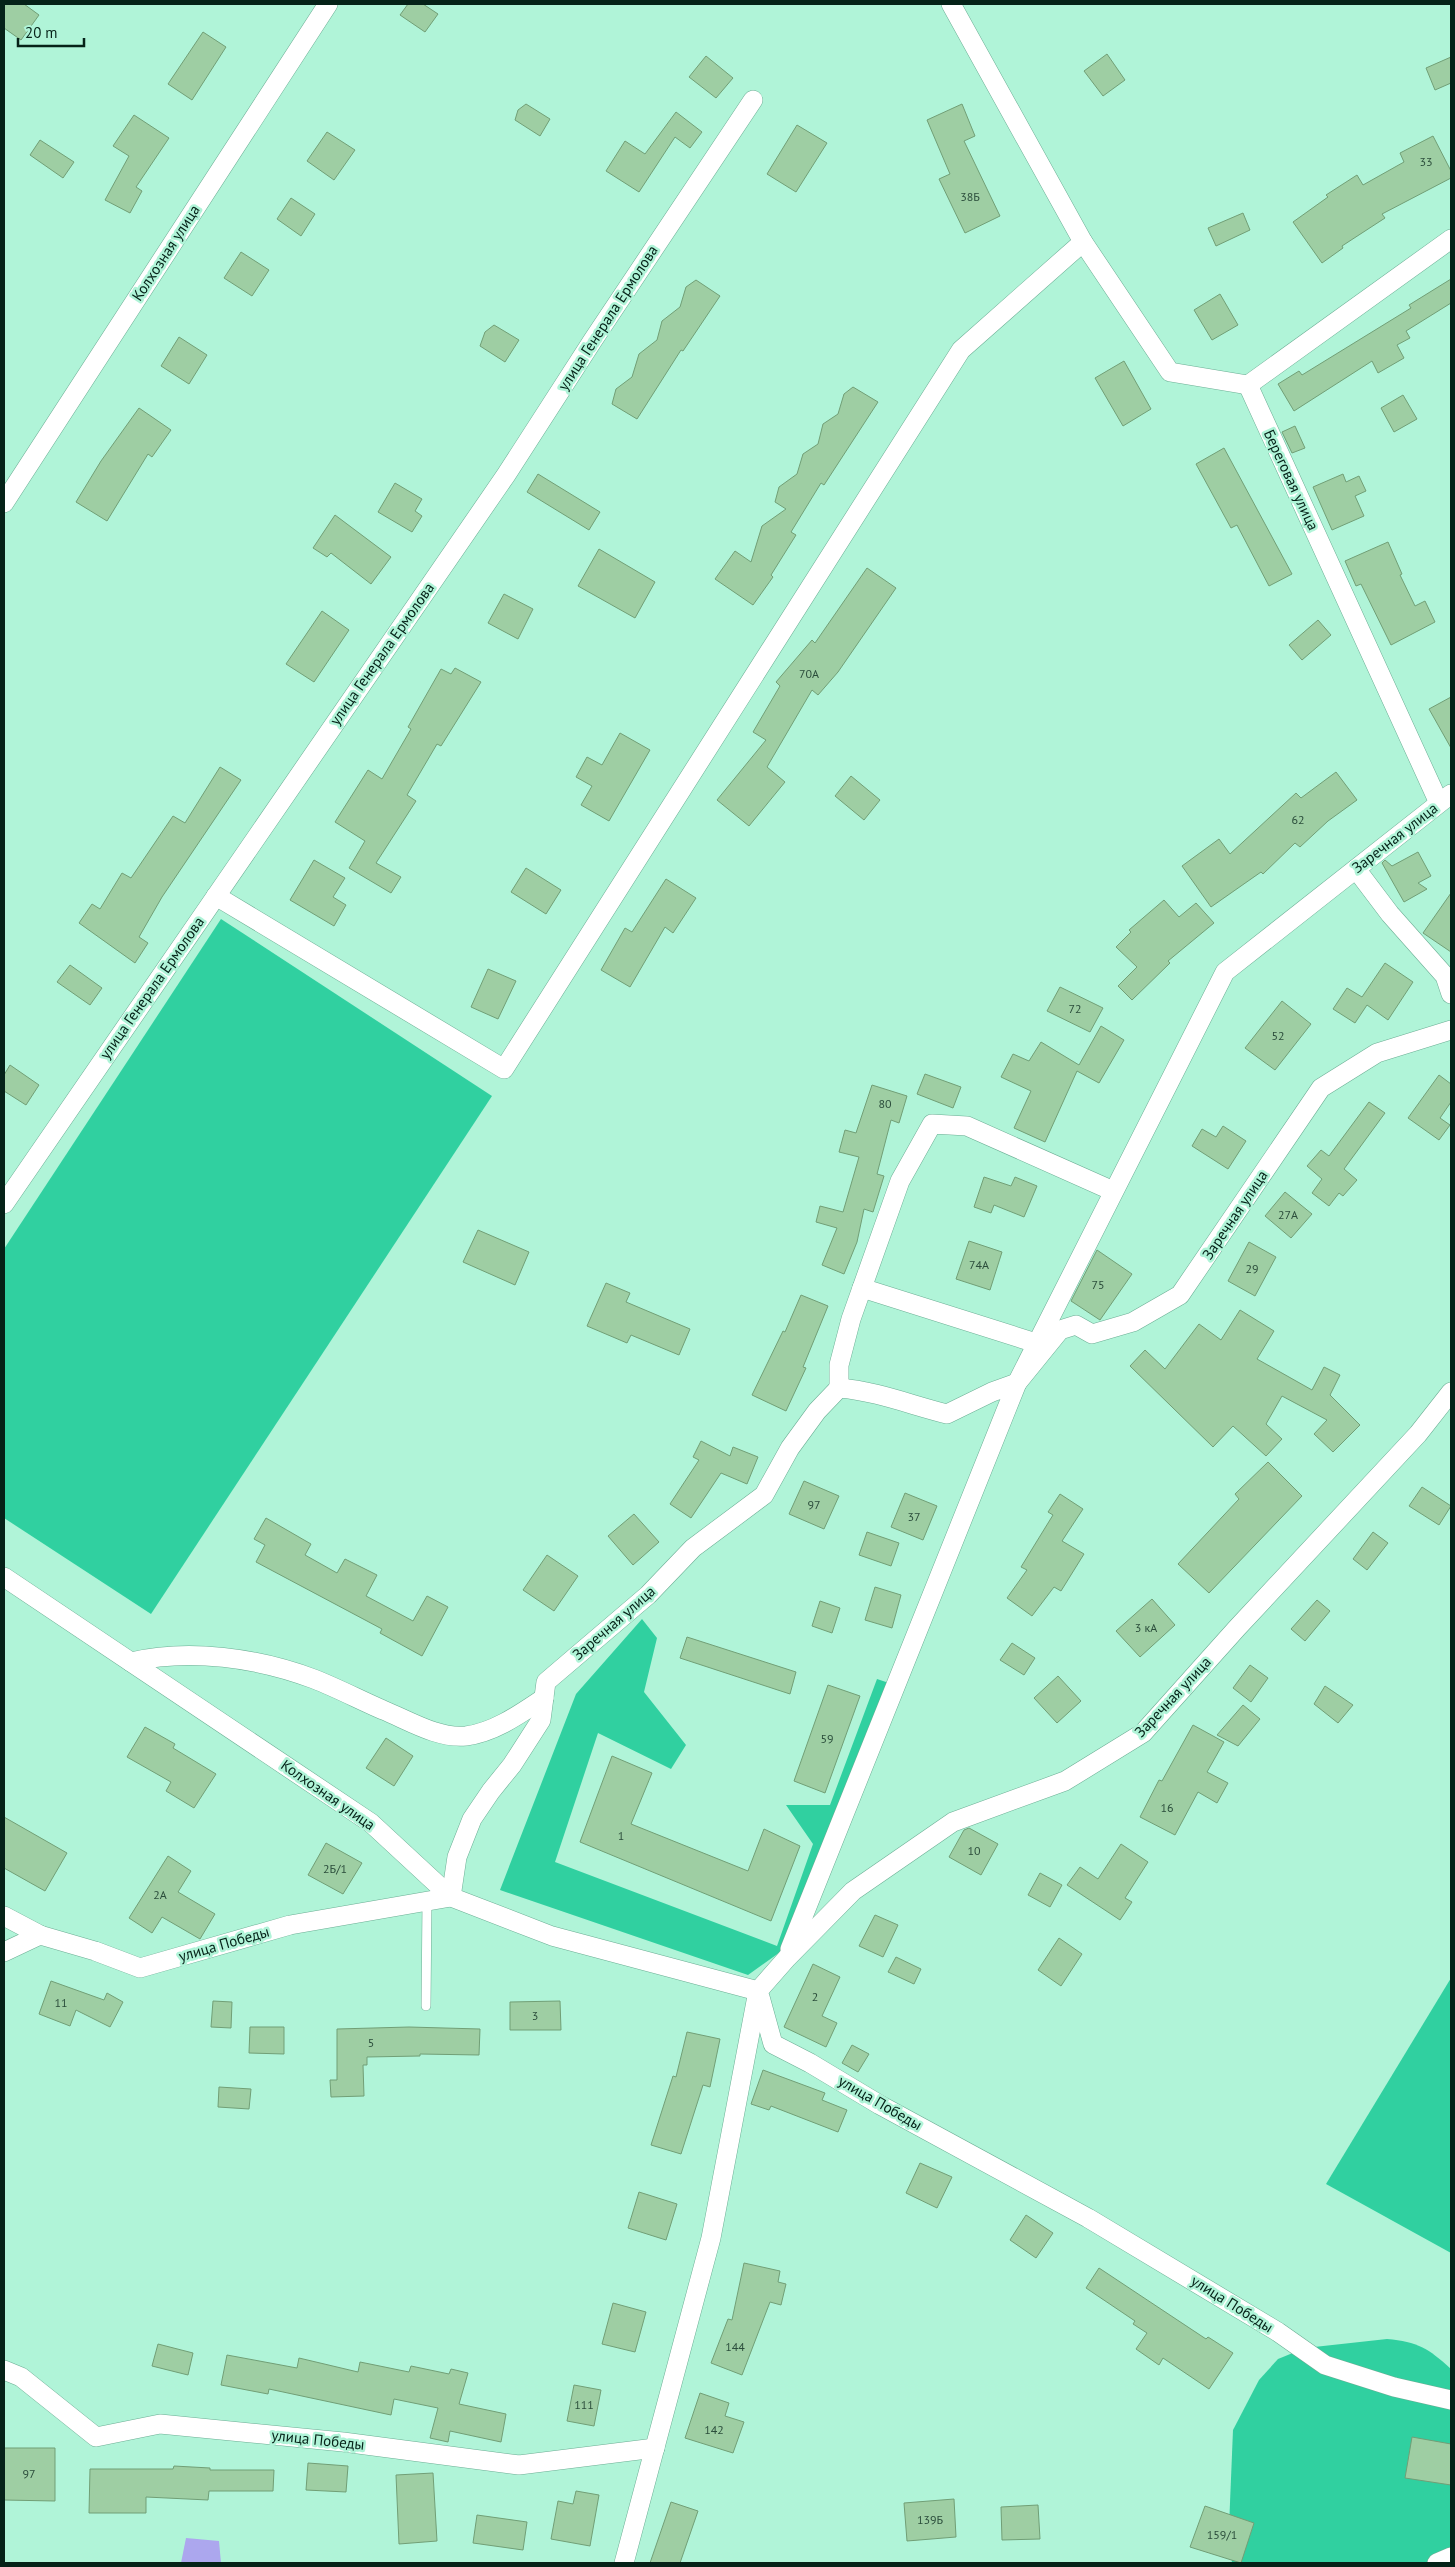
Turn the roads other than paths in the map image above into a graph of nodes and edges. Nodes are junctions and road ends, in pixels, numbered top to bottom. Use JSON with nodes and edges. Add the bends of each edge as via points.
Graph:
{"nodes":[{"id":1,"x":328,"y":4,"type":"edge"},
{"id":2,"x":951,"y":4,"type":"edge"},
{"id":3,"x":753,"y":100,"type":"dead end"},
{"id":4,"x":1451,"y":239,"type":"edge"},
{"id":5,"x":1083,"y":242,"type":"junction"},
{"id":6,"x":1248,"y":385,"type":"junction"},
{"id":7,"x":4,"y":503,"type":"edge"},
{"id":8,"x":1445,"y":798,"type":"edge"},
{"id":9,"x":1356,"y":869,"type":"junction"},
{"id":10,"x":216,"y":896,"type":"junction"},
{"id":11,"x":1451,"y":994,"type":"edge"},
{"id":12,"x":1451,"y":1030,"type":"edge"},
{"id":13,"x":1113,"y":1191,"type":"junction"},
{"id":14,"x":4,"y":1204,"type":"edge"},
{"id":15,"x":862,"y":1288,"type":"junction"},
{"id":16,"x":1036,"y":1343,"type":"junction"},
{"id":17,"x":1017,"y":1383,"type":"junction"},
{"id":18,"x":839,"y":1388,"type":"junction"},
{"id":19,"x":1451,"y":1392,"type":"edge"},
{"id":20,"x":4,"y":1577,"type":"edge"},
{"id":21,"x":131,"y":1662,"type":"junction"},
{"id":22,"x":544,"y":1698,"type":"junction"},
{"id":23,"x":451,"y":1896,"type":"junction"},
{"id":24,"x":427,"y":1901,"type":"junction"},
{"id":25,"x":4,"y":1916,"type":"edge"},
{"id":26,"x":40,"y":1935,"type":"junction"},
{"id":27,"x":4,"y":1952,"type":"edge"},
{"id":28,"x":787,"y":1958,"type":"junction"},
{"id":29,"x":758,"y":1991,"type":"junction"},
{"id":30,"x":426,"y":2006,"type":"dead end"},
{"id":31,"x":4,"y":2370,"type":"edge"},
{"id":32,"x":1451,"y":2400,"type":"edge"},
{"id":33,"x":655,"y":2448,"type":"junction"},
{"id":34,"x":1451,"y":2557,"type":"edge"},
{"id":35,"x":624,"y":2563,"type":"edge"},
{"id":36,"x":1437,"y":2563,"type":"edge"}],
"edges":[{"from":1,"to":7,"type":"street","name":"Колхозная улица"},
{"from":2,"to":5,"type":"street"},
{"from":3,"to":10,"type":"street","name":"улица Генерала Ермолова","via":[[506,475]]},
{"from":4,"to":6,"type":"street"},
{"from":5,"to":6,"type":"street","via":[[1170,372]]},
{"from":5,"to":10,"type":"street","via":[[960,350],[504,1069]]},
{"from":6,"to":8,"type":"street","name":"Береговая улица"},
{"from":8,"to":9,"type":"street","name":"Заречная улица"},
{"from":9,"to":11,"type":"street","via":[[1390,914],[1445,976]]},
{"from":9,"to":13,"type":"street","name":"Заречная улица","via":[[1225,972]]},
{"from":10,"to":14,"type":"street","name":"улица Генерала Ермолова"},
{"from":12,"to":17,"type":"street","name":"Заречная улица","via":[[1377,1053],[1321,1088],[1180,1295],[1133,1322],[1092,1334],[1076,1326],[1060,1330]]},
{"from":13,"to":15,"type":"street","via":[[967,1126],[932,1124],[900,1181]]},
{"from":13,"to":16,"type":"street","name":"Заречная улица"},
{"from":15,"to":16,"type":"street"},
{"from":15,"to":18,"type":"street","via":[[839,1365]]},
{"from":16,"to":17,"type":"street","name":"Заречная улица"},
{"from":17,"to":18,"type":"street","via":[[947,1414],[867,1391]]},
{"from":17,"to":28,"type":"street","name":"Заречная улица"},
{"from":18,"to":22,"type":"street","name":"Заречная улица","via":[[816,1411],[790,1448],[764,1495],[693,1548],[648,1595],[546,1682]]},
{"from":19,"to":28,"type":"street","name":"Заречная улица","via":[[1418,1434],[1143,1733],[1065,1781],[953,1822],[854,1891]]},
{"from":20,"to":21,"type":"street","name":"Колхозная улица"},
{"from":21,"to":22,"type":"street","via":[[149,1657],[201,1656],[260,1663],[313,1679],[438,1733],[465,1736],[501,1726]]},
{"from":21,"to":23,"type":"street","name":"Колхозная улица","via":[[371,1823]]},
{"from":22,"to":23,"type":"street","name":"Заречная улица","via":[[541,1720],[472,1819],[457,1857]]},
{"from":23,"to":24,"type":"street","name":"улица Победы"},
{"from":23,"to":29,"type":"street","name":"Колхозная улица","via":[[552,1936]]},
{"from":24,"to":26,"type":"street","name":"улица Победы","via":[[290,1925],[140,1968]]},
{"from":24,"to":30,"type":"lane"},
{"from":25,"to":26,"type":"street","name":"улица Победы"},
{"from":26,"to":27,"type":"street"},
{"from":28,"to":29,"type":"street","name":"Заречная улица"},
{"from":29,"to":32,"type":"street","name":"улица Победы","via":[[773,2044],[1113,2232],[1278,2332],[1325,2365],[1394,2387]]},
{"from":29,"to":33,"type":"street","via":[[712,2238]]},
{"from":31,"to":33,"type":"street","name":"улица Победы","via":[[20,2377],[96,2437],[160,2424],[343,2442],[519,2465]]},
{"from":33,"to":35,"type":"street"},
{"from":34,"to":36,"type":"street"}]}
